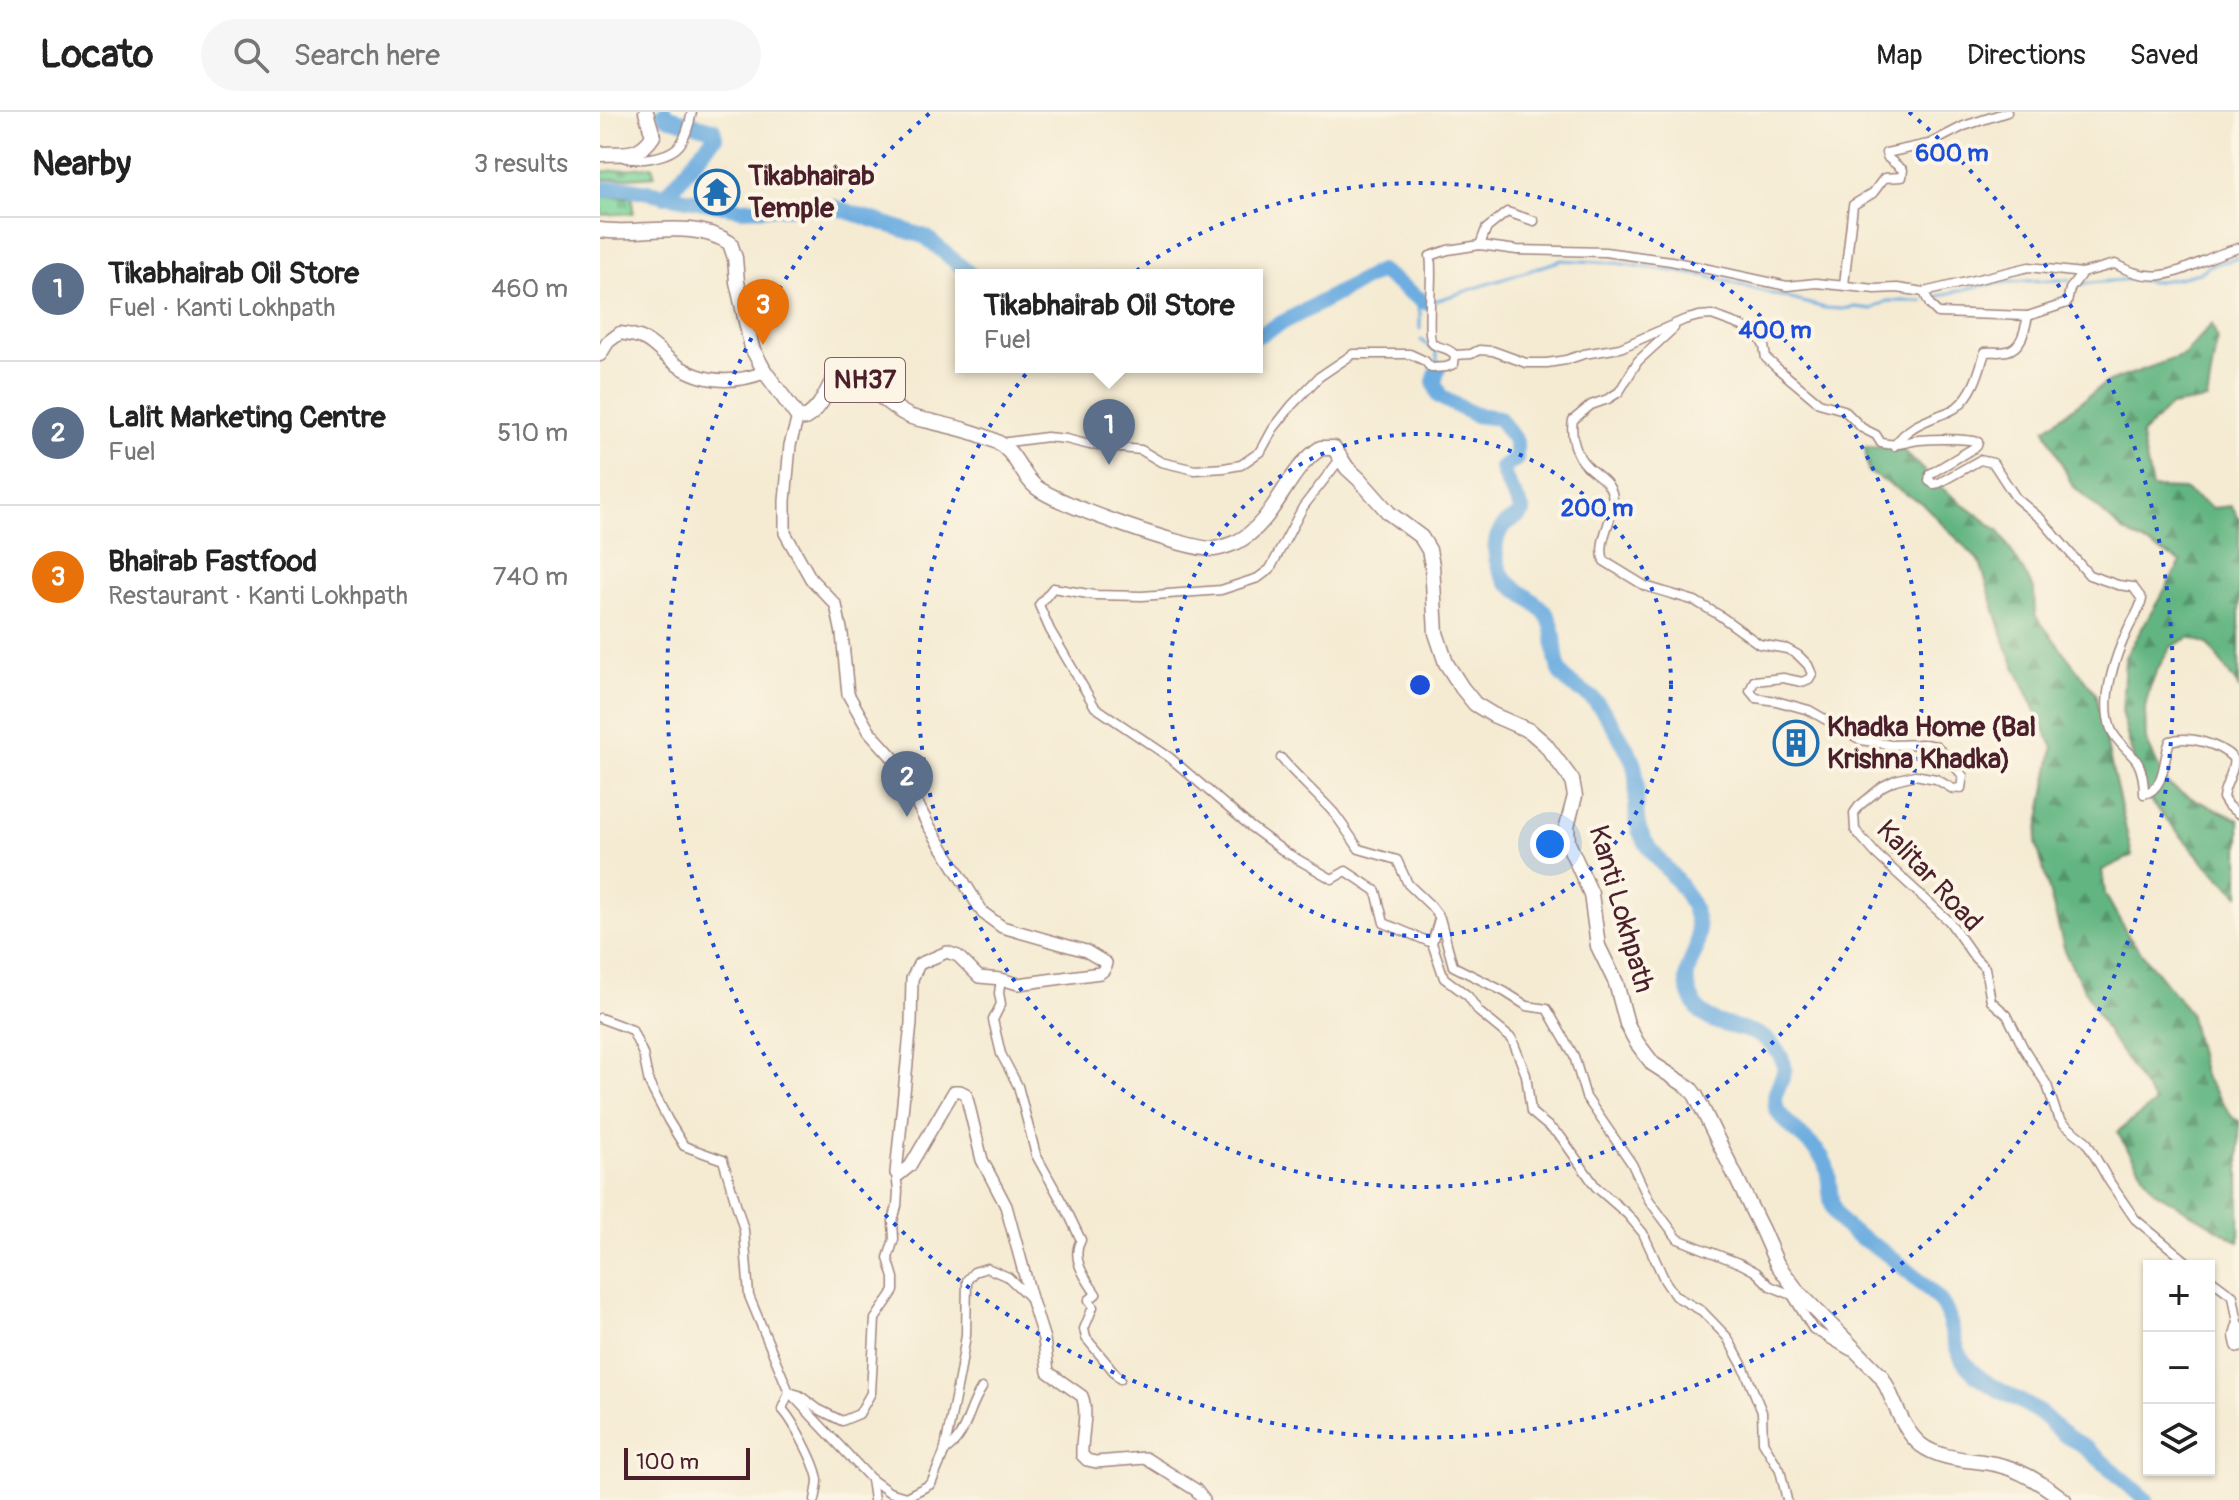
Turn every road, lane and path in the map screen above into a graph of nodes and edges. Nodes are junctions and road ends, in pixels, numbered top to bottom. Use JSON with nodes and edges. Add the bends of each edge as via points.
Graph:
{"nodes":[{"id":1,"x":646,"y":112,"type":"edge"},
{"id":2,"x":2007,"y":112,"type":"edge"},
{"id":3,"x":692,"y":114,"type":"edge"},
{"id":4,"x":600,"y":154,"type":"edge"},
{"id":5,"x":616,"y":154,"type":"junction"},
{"id":6,"x":1534,"y":221,"type":"dead end"},
{"id":7,"x":600,"y":230,"type":"edge"},
{"id":8,"x":1480,"y":245,"type":"junction"},
{"id":9,"x":2239,"y":248,"type":"edge"},
{"id":10,"x":2082,"y":273,"type":"junction"},
{"id":11,"x":1844,"y":285,"type":"junction"},
{"id":12,"x":1924,"y":292,"type":"junction"},
{"id":13,"x":2028,"y":316,"type":"junction"},
{"id":14,"x":1684,"y":320,"type":"junction"},
{"id":15,"x":600,"y":355,"type":"edge"},
{"id":16,"x":1455,"y":355,"type":"junction"},
{"id":17,"x":765,"y":372,"type":"junction"},
{"id":18,"x":798,"y":417,"type":"junction"},
{"id":19,"x":999,"y":443,"type":"junction"},
{"id":20,"x":1894,"y":446,"type":"junction"},
{"id":21,"x":1341,"y":458,"type":"junction"},
{"id":22,"x":1281,"y":758,"type":"dead end"},
{"id":23,"x":2239,"y":814,"type":"edge"},
{"id":24,"x":1440,"y":918,"type":"junction"},
{"id":25,"x":1432,"y":943,"type":"junction"},
{"id":26,"x":1001,"y":979,"type":"junction"},
{"id":27,"x":600,"y":1018,"type":"edge"},
{"id":28,"x":896,"y":1173,"type":"junction"},
{"id":29,"x":2185,"y":1260,"type":"edge"},
{"id":30,"x":2215,"y":1282,"type":"edge"},
{"id":31,"x":1031,"y":1298,"type":"junction"},
{"id":32,"x":2239,"y":1328,"type":"edge"},
{"id":33,"x":2239,"y":1345,"type":"edge"},
{"id":34,"x":1861,"y":1357,"type":"junction"},
{"id":35,"x":1120,"y":1379,"type":"dead end"},
{"id":36,"x":982,"y":1388,"type":"dead end"},
{"id":37,"x":789,"y":1392,"type":"junction"},
{"id":38,"x":944,"y":1453,"type":"junction"},
{"id":39,"x":871,"y":1479,"type":"junction"},
{"id":40,"x":815,"y":1500,"type":"edge"},
{"id":41,"x":874,"y":1500,"type":"edge"},
{"id":42,"x":1204,"y":1500,"type":"edge"},
{"id":43,"x":1787,"y":1500,"type":"edge"},
{"id":44,"x":2064,"y":1500,"type":"edge"}],
"edges":[{"from":1,"to":5,"type":"main road","via":[[653,136],[649,142],[643,150]]},
{"from":2,"to":11,"type":"street","via":[[1929,144],[1886,153],[1903,170],[1902,177],[1884,178],[1873,193],[1853,205]]},
{"from":3,"to":5,"type":"street","via":[[681,144],[672,151],[630,161]]},
{"from":4,"to":5,"type":"main road"},
{"from":6,"to":8,"type":"street","via":[[1507,212],[1486,229]]},
{"from":7,"to":17,"type":"main road","number":"NH37","via":[[696,232],[730,243],[749,339]]},
{"from":8,"to":11,"type":"street","via":[[1658,259],[1787,286]]},
{"from":8,"to":16,"type":"street","via":[[1430,256],[1431,341]]},
{"from":9,"to":10,"type":"street","via":[[2163,277],[2132,274],[2115,264]]},
{"from":10,"to":12,"type":"street","via":[[2029,267]]},
{"from":10,"to":13,"type":"street","via":[[2067,303]]},
{"from":11,"to":12,"type":"street"},
{"from":12,"to":13,"type":"street","via":[[1938,313]]},
{"from":13,"to":20,"type":"street","via":[[2018,344],[2008,351],[1985,352],[1969,394],[1955,409],[1915,425]]},
{"from":14,"to":16,"type":"street","via":[[1620,348],[1557,361],[1526,363],[1479,350]]},
{"from":14,"to":20,"type":"street","via":[[1712,315],[1757,334],[1766,358],[1819,403],[1844,410],[1881,443]]},
{"from":14,"to":29,"type":"street","name":"Kalitar Road","via":[[1638,361],[1619,392],[1573,420],[1571,435],[1584,463],[1612,492],[1604,561],[1645,586],[1695,601],[1759,644],[1787,649],[1808,665],[1812,674],[1802,682],[1754,681],[1750,691],[1756,698],[1809,710],[1861,740],[1937,746],[1963,776],[1961,788],[1953,789],[1915,775],[1895,780],[1859,806],[1855,830],[1949,921],[1985,968],[1991,1001],[2007,1015],[2047,1085],[2057,1115],[2086,1141],[2135,1219]]},
{"from":15,"to":17,"type":"main road","via":[[620,333],[645,339],[670,360],[710,380],[732,382]]},
{"from":16,"to":19,"type":"street","via":[[1454,364],[1431,368],[1410,354],[1353,354],[1319,377],[1273,429],[1261,451],[1241,465],[1195,470],[1161,462],[1141,450],[1047,437]]},
{"from":17,"to":18,"type":"main road","number":"NH37"},
{"from":18,"to":19,"type":"main road","number":"NH37","via":[[815,412],[837,374],[846,369],[909,415]]},
{"from":18,"to":26,"type":"street","via":[[790,445],[785,533],[811,579],[836,605],[848,694],[869,731],[895,760],[983,913],[1002,927],[1086,951],[1106,963],[1100,973],[1018,984]]},
{"from":19,"to":21,"type":"main road","via":[[1038,489],[1057,499],[1171,540],[1212,549],[1254,531],[1316,451],[1334,448]]},
{"from":20,"to":23,"type":"street","via":[[1915,440],[1978,442],[1930,474],[1929,481],[1939,483],[1980,460],[1993,463],[2016,498],[2089,575],[2133,587],[2142,599],[2140,608],[2121,647],[2106,699],[2113,734],[2137,762],[2144,794],[2155,791],[2170,741],[2196,741],[2225,751],[2235,763],[2223,798]]},
{"from":21,"to":25,"type":"street","via":[[1303,507],[1270,569],[1258,578],[1221,590],[1142,596],[1053,588],[1039,605],[1095,707],[1169,757],[1285,852],[1332,879],[1346,871],[1376,891],[1384,923]]},
{"from":21,"to":34,"type":"main road","name":"Kanti Lokhpath","via":[[1429,550],[1436,633],[1462,688],[1475,704],[1530,731],[1572,780],[1575,796],[1568,843],[1591,894],[1598,946],[1627,1024],[1653,1064],[1696,1096],[1777,1264]]},
{"from":22,"to":24,"type":"street","via":[[1336,816],[1359,849],[1397,860],[1408,884]]},
{"from":24,"to":25,"type":"street"},
{"from":24,"to":34,"type":"street","via":[[1453,966],[1527,1006],[1547,1009],[1574,1056],[1586,1097],[1678,1239],[1741,1264],[1792,1295],[1813,1329]]},
{"from":25,"to":43,"type":"street","via":[[1444,978],[1512,1039],[1526,1075],[1531,1112],[1561,1137],[1596,1187],[1643,1233],[1675,1296],[1702,1311],[1727,1337],[1762,1412],[1763,1442],[1780,1470]]},
{"from":26,"to":28,"type":"street","via":[[979,977],[947,952],[919,964],[912,979]]},
{"from":26,"to":35,"type":"street","via":[[1001,1004],[993,1020],[1001,1054],[1018,1086],[1036,1155],[1081,1240],[1080,1272],[1096,1294],[1089,1300],[1093,1307],[1086,1338]]},
{"from":27,"to":37,"type":"street","via":[[632,1030],[649,1083],[684,1146],[723,1160],[744,1230],[749,1296]]},
{"from":28,"to":31,"type":"street","via":[[910,1166],[954,1091],[966,1094],[982,1160],[1006,1206]]},
{"from":28,"to":37,"type":"street","via":[[894,1239],[888,1258],[894,1291],[875,1319],[871,1393],[859,1414],[842,1421]]},
{"from":30,"to":32,"type":"street","via":[[2233,1296]]},
{"from":31,"to":38,"type":"street","via":[[1008,1277],[987,1268],[967,1280],[966,1335]]},
{"from":31,"to":42,"type":"street","via":[[1048,1372],[1085,1402],[1082,1455],[1096,1462],[1145,1458]]},
{"from":32,"to":33,"type":"main road"},
{"from":34,"to":44,"type":"main road","name":"Kanti Lokhpath","via":[[1881,1376],[1921,1445],[2002,1465]]},
{"from":36,"to":38,"type":"street","via":[[957,1443]]},
{"from":37,"to":39,"type":"street"},
{"from":37,"to":40,"type":"street","via":[[782,1409],[818,1480]]},
{"from":38,"to":39,"type":"street","via":[[931,1484],[906,1497]]},
{"from":39,"to":41,"type":"street"}]}
